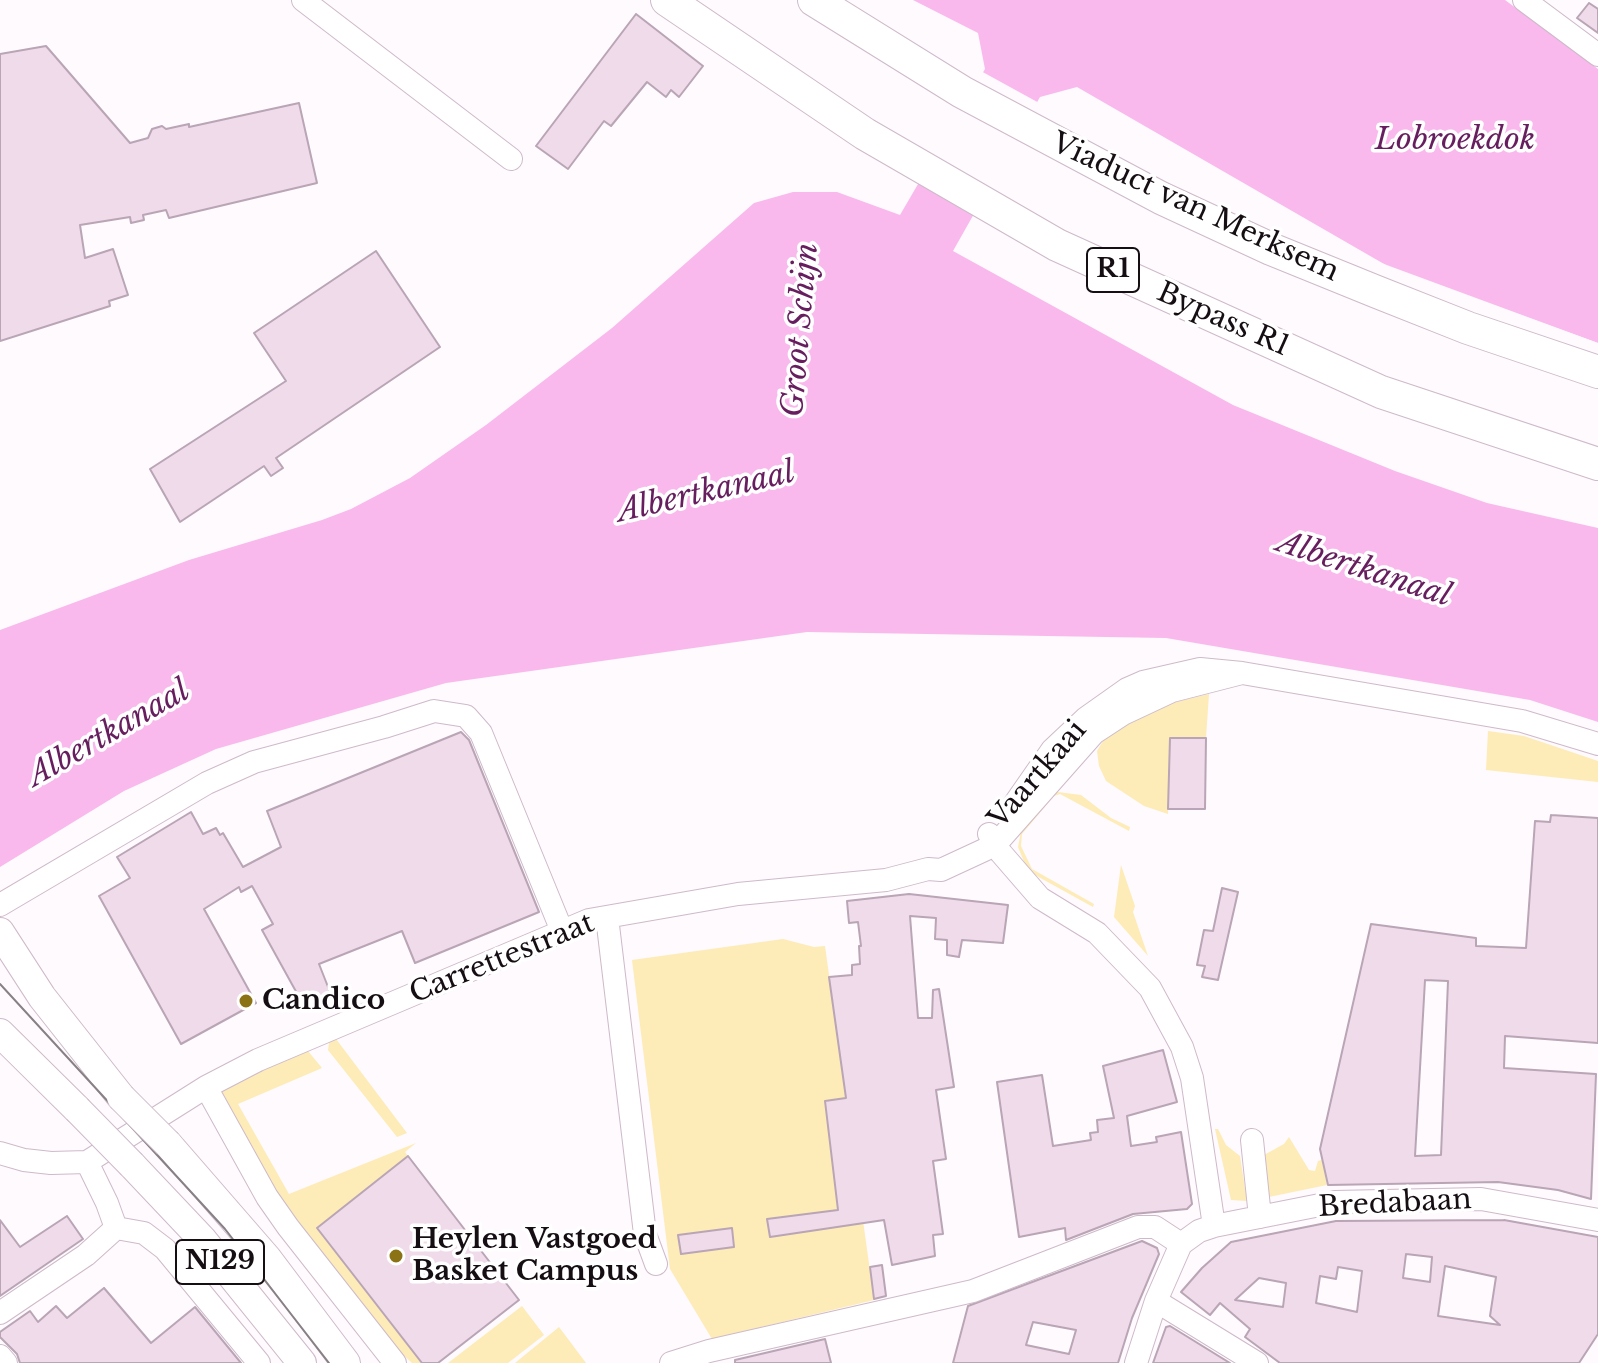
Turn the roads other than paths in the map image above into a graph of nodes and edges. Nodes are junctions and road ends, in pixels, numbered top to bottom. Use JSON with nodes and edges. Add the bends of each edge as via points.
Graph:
{"nodes":[{"id":1,"x":303,"y":0,"type":"edge"},
{"id":2,"x":667,"y":0,"type":"edge"},
{"id":3,"x":814,"y":0,"type":"edge"},
{"id":4,"x":1524,"y":0,"type":"edge"},
{"id":5,"x":1598,"y":55,"type":"edge"},
{"id":6,"x":511,"y":159,"type":"dead end"},
{"id":7,"x":1598,"y":372,"type":"edge"},
{"id":8,"x":1598,"y":464,"type":"edge"},
{"id":9,"x":1598,"y":744,"type":"edge"},
{"id":10,"x":992,"y":840,"type":"junction"},
{"id":11,"x":0,"y":905,"type":"edge"},
{"id":12,"x":607,"y":917,"type":"junction"},
{"id":13,"x":562,"y":931,"type":"junction"},
{"id":14,"x":0,"y":932,"type":"edge"},
{"id":15,"x":0,"y":1033,"type":"edge"},
{"id":16,"x":206,"y":1087,"type":"junction"},
{"id":17,"x":1252,"y":1140,"type":"dead end"},
{"id":18,"x":0,"y":1153,"type":"edge"},
{"id":19,"x":87,"y":1162,"type":"junction"},
{"id":20,"x":1260,"y":1217,"type":"junction"},
{"id":21,"x":1598,"y":1220,"type":"edge"},
{"id":22,"x":1214,"y":1226,"type":"junction"},
{"id":23,"x":116,"y":1228,"type":"junction"},
{"id":24,"x":1181,"y":1244,"type":"junction"},
{"id":25,"x":656,"y":1264,"type":"dead end"},
{"id":26,"x":1156,"y":1301,"type":"junction"},
{"id":27,"x":0,"y":1313,"type":"edge"},
{"id":28,"x":0,"y":1356,"type":"edge"},
{"id":29,"x":6,"y":1363,"type":"edge"},
{"id":30,"x":259,"y":1363,"type":"edge"},
{"id":31,"x":302,"y":1363,"type":"edge"},
{"id":32,"x":346,"y":1363,"type":"edge"},
{"id":33,"x":395,"y":1363,"type":"edge"},
{"id":34,"x":671,"y":1363,"type":"edge"},
{"id":35,"x":1136,"y":1363,"type":"edge"},
{"id":36,"x":1257,"y":1363,"type":"edge"}],
"edges":[{"from":1,"to":6,"type":"street"},
{"from":2,"to":8,"type":"highway","name":"Bypass R1","number":"R1","via":[[865,134],[1057,245],[1381,392]]},
{"from":3,"to":7,"type":"highway","name":"Viaduct van Merksem","via":[[962,92],[1161,198],[1365,288]]},
{"from":4,"to":5,"type":"street"},
{"from":9,"to":10,"type":"street","name":"Vaartkaai","via":[[1522,721],[1242,673],[1161,695],[1094,733]]},
{"from":10,"to":12,"type":"street","name":"Carrettestraat","via":[[941,870],[738,894]]},
{"from":10,"to":22,"type":"street","via":[[1040,898],[1097,933],[1150,988],[1182,1047],[1192,1078]]},
{"from":11,"to":13,"type":"street","via":[[207,783],[254,762],[434,711],[466,716],[481,733]]},
{"from":12,"to":13,"type":"street","name":"Carrettestraat"},
{"from":12,"to":25,"type":"street","via":[[645,1234]]},
{"from":13,"to":16,"type":"street","name":"Carrettestraat"},
{"from":14,"to":32,"type":"main road","number":"N129","bridge":true,"via":[[42,997],[121,1097],[267,1258]]},
{"from":15,"to":31,"type":"main road","number":"N129","bridge":true,"via":[[202,1239]]},
{"from":16,"to":19,"type":"street","name":"Carrettestraat"},
{"from":16,"to":33,"type":"street","via":[[267,1197]]},
{"from":17,"to":20,"type":"street"},
{"from":18,"to":19,"type":"street","via":[[51,1163]]},
{"from":19,"to":23,"type":"street"},
{"from":20,"to":21,"type":"street","name":"Bredabaan","via":[[1335,1202],[1481,1199]]},
{"from":20,"to":22,"type":"street","name":"Bredabaan"},
{"from":22,"to":24,"type":"street","name":"Bredabaan"},
{"from":23,"to":27,"type":"street","via":[[86,1255]]},
{"from":23,"to":30,"type":"street","via":[[144,1233],[165,1249]]},
{"from":24,"to":26,"type":"street"},
{"from":24,"to":34,"type":"street","via":[[1155,1227],[1138,1227],[973,1291]]},
{"from":26,"to":35,"type":"street"},
{"from":26,"to":36,"type":"street"},
{"from":28,"to":29,"type":"street"}]}
